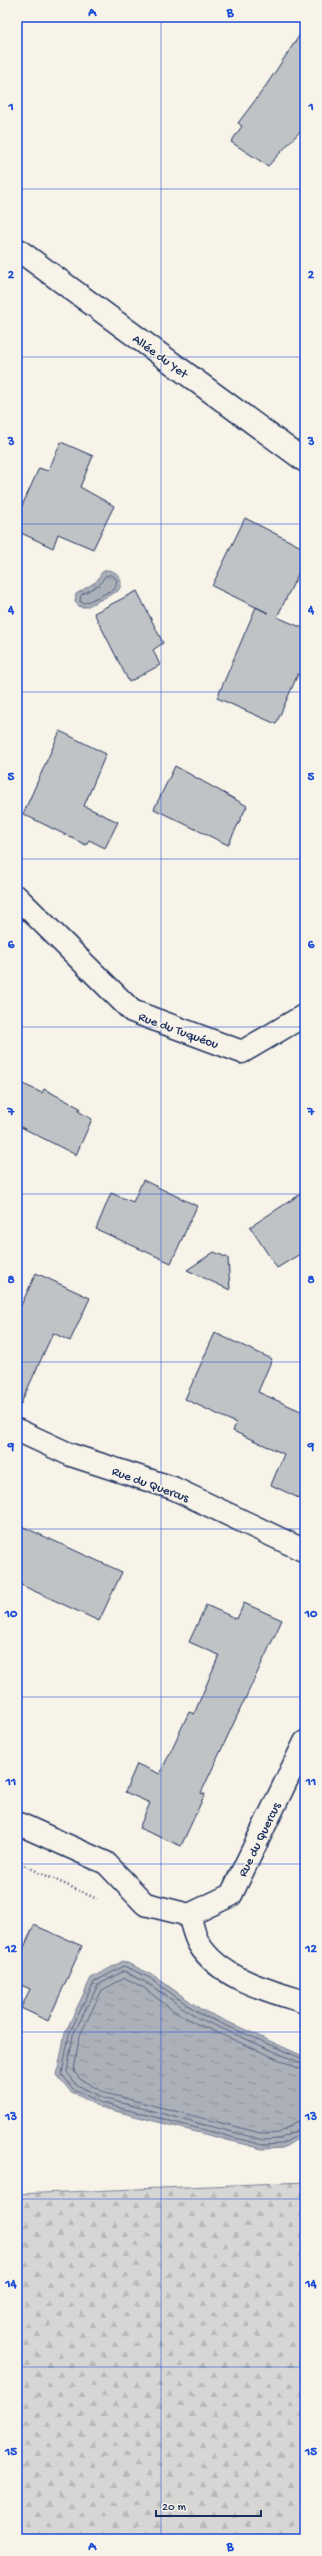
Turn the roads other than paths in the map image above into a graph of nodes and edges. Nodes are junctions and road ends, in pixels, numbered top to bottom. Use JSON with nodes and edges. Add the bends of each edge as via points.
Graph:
{"nodes":[{"id":1,"x":17,"y":249,"type":"edge"},
{"id":2,"x":305,"y":461,"type":"edge"},
{"id":3,"x":17,"y":897,"type":"edge"},
{"id":4,"x":305,"y":1015,"type":"edge"},
{"id":5,"x":17,"y":1430,"type":"edge"},
{"id":6,"x":305,"y":1551,"type":"edge"},
{"id":7,"x":305,"y":1742,"type":"edge"},
{"id":8,"x":17,"y":1823,"type":"edge"},
{"id":9,"x":189,"y":1915,"type":"junction"},
{"id":10,"x":305,"y":2002,"type":"edge"}],
"edges":[{"from":1,"to":2,"type":"street","name":"Allée du Yet"},
{"from":3,"to":4,"type":"street","name":"Rue du Tuquéou","via":[[132,1011],[242,1052]]},
{"from":5,"to":6,"type":"street","name":"Rue du Quercus","via":[[71,1455],[173,1488]]},
{"from":7,"to":9,"type":"street","name":"Rue du Quercus","via":[[231,1895]]},
{"from":8,"to":9,"type":"street","via":[[106,1863],[145,1904]]},
{"from":9,"to":10,"type":"street","via":[[199,1944],[215,1962],[252,1985]]}]}
